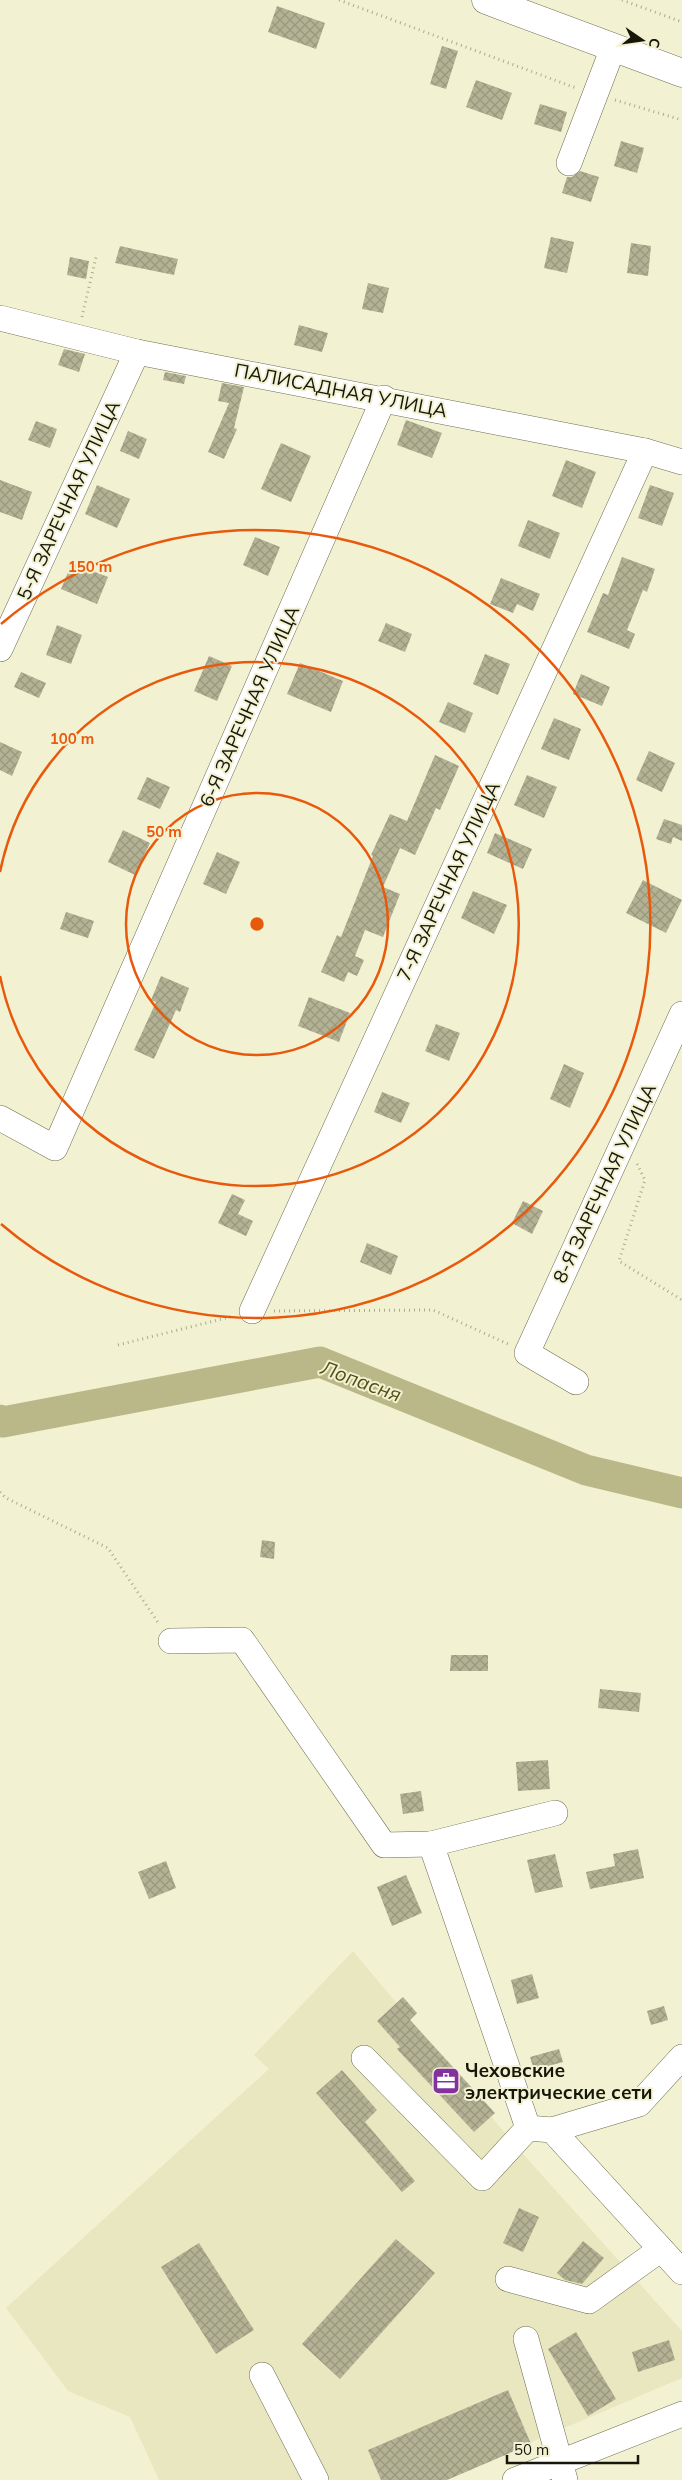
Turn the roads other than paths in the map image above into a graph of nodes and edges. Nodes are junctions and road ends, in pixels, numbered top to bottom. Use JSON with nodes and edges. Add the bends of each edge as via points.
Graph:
{"nodes":[{"id":1,"x":486,"y":0,"type":"edge"},
{"id":2,"x":614,"y":48,"type":"junction"},
{"id":3,"x":682,"y":73,"type":"edge"},
{"id":4,"x":569,"y":162,"type":"dead end"},
{"id":5,"x":0,"y":318,"type":"edge"},
{"id":6,"x":137,"y":352,"type":"junction"},
{"id":7,"x":384,"y":398,"type":"junction"},
{"id":8,"x":645,"y":451,"type":"junction"},
{"id":9,"x":682,"y":462,"type":"edge"},
{"id":10,"x":0,"y":649,"type":"edge"},
{"id":11,"x":682,"y":1014,"type":"edge"},
{"id":12,"x":0,"y":1118,"type":"edge"},
{"id":13,"x":252,"y":1311,"type":"road end"},
{"id":14,"x":576,"y":1382,"type":"dead end"},
{"id":15,"x":171,"y":1641,"type":"road end"},
{"id":16,"x":555,"y":1813,"type":"dead end"},
{"id":17,"x":431,"y":1844,"type":"junction"},
{"id":18,"x":682,"y":2056,"type":"edge"},
{"id":19,"x":364,"y":2058,"type":"dead end"},
{"id":20,"x":540,"y":2129,"type":"junction"},
{"id":21,"x":661,"y":2249,"type":"junction"},
{"id":22,"x":682,"y":2272,"type":"edge"},
{"id":23,"x":508,"y":2279,"type":"dead end"},
{"id":24,"x":526,"y":2339,"type":"dead end"},
{"id":25,"x":262,"y":2375,"type":"dead end"},
{"id":26,"x":682,"y":2414,"type":"edge"},
{"id":27,"x":562,"y":2471,"type":"edge"},
{"id":28,"x":316,"y":2480,"type":"edge"},
{"id":29,"x":516,"y":2480,"type":"edge"}],
"edges":[{"from":1,"to":2,"type":"main road"},
{"from":2,"to":3,"type":"main road"},
{"from":2,"to":4,"type":"street"},
{"from":5,"to":6,"type":"street","name":"ПАЛИСАДНАЯ УЛИЦА"},
{"from":6,"to":7,"type":"street","name":"ПАЛИСАДНАЯ УЛИЦА"},
{"from":6,"to":10,"type":"street","name":"5-Я ЗАРЕЧНАЯ УЛИЦА"},
{"from":7,"to":8,"type":"street","name":"ПАЛИСАДНАЯ УЛИЦА"},
{"from":7,"to":12,"type":"street","name":"6-Я ЗАРЕЧНАЯ УЛИЦА","via":[[55,1148]]},
{"from":8,"to":9,"type":"street","name":"ПАЛИСАДНАЯ УЛИЦА"},
{"from":8,"to":13,"type":"street","name":"7-Я ЗАРЕЧНАЯ УЛИЦА"},
{"from":11,"to":14,"type":"street","name":"8-Я ЗАРЕЧНАЯ УЛИЦА","via":[[527,1353]]},
{"from":15,"to":17,"type":"street","via":[[242,1640],[384,1845]]},
{"from":16,"to":17,"type":"street"},
{"from":17,"to":20,"type":"street"},
{"from":18,"to":20,"type":"street","via":[[639,2104]]},
{"from":19,"to":20,"type":"street","via":[[482,2178]]},
{"from":20,"to":21,"type":"street"},
{"from":21,"to":22,"type":"street"},
{"from":21,"to":23,"type":"street","via":[[589,2301]]},
{"from":24,"to":27,"type":"street"},
{"from":25,"to":28,"type":"street"},
{"from":26,"to":27,"type":"street"},
{"from":27,"to":29,"type":"street"}]}
